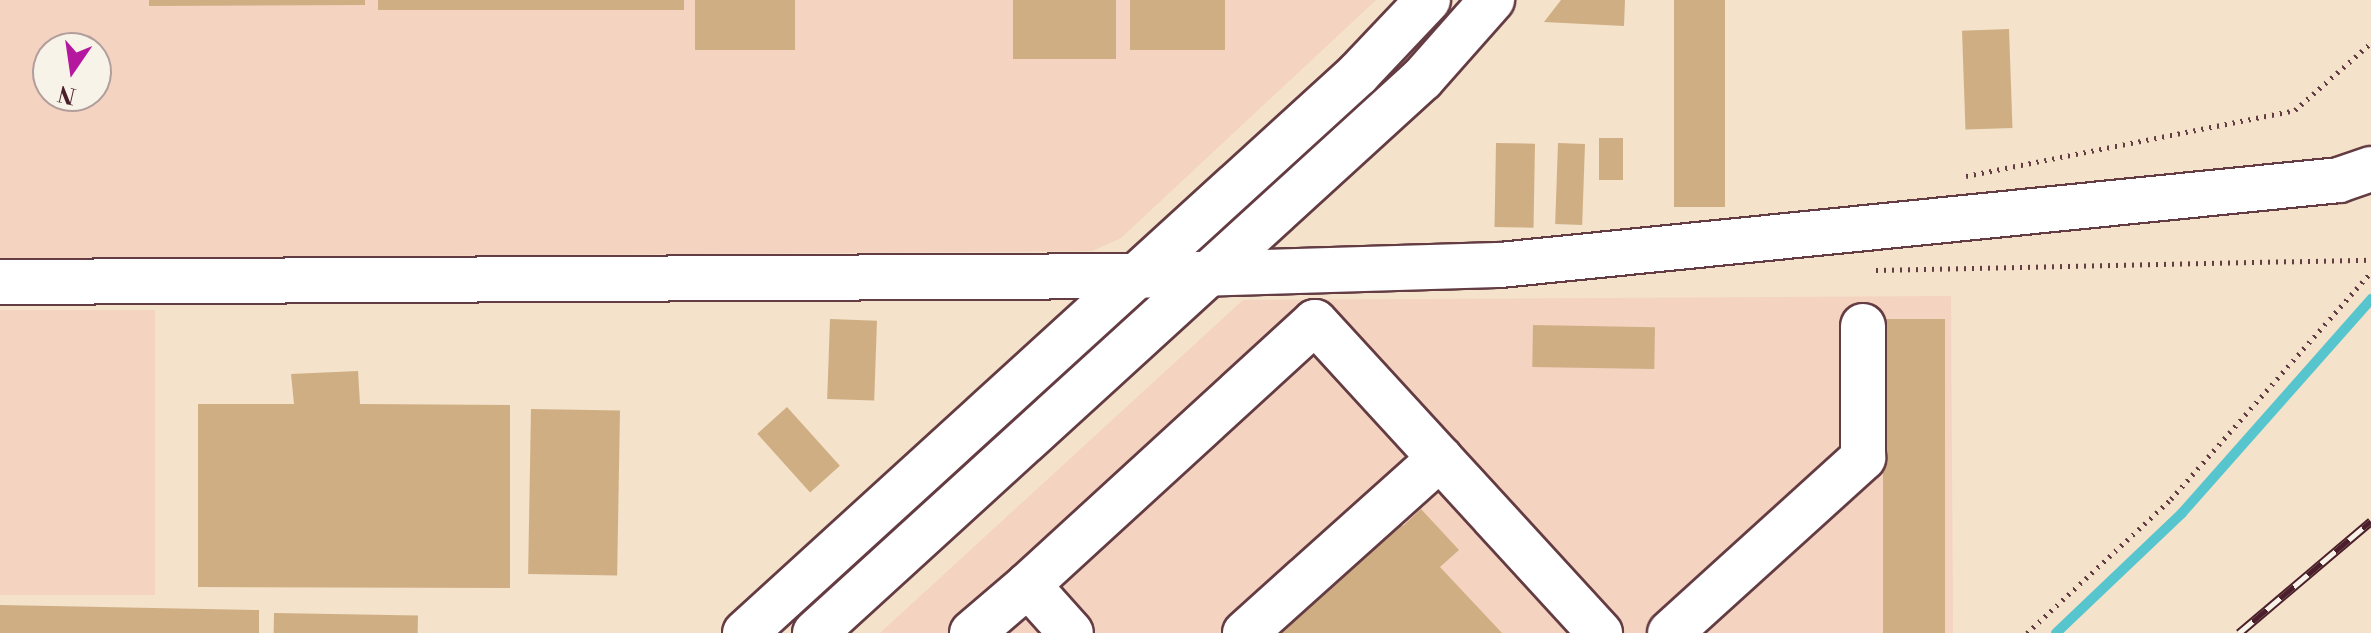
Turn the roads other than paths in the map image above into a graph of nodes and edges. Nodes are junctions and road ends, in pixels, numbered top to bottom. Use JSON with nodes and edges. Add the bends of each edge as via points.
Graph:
{"nodes":[{"id":1,"x":1428,"y":0,"type":"edge"},
{"id":2,"x":1492,"y":0,"type":"edge"},
{"id":3,"x":2371,"y":169,"type":"edge"},
{"id":4,"x":1213,"y":274,"type":"junction"},
{"id":5,"x":1128,"y":276,"type":"junction"},
{"id":6,"x":0,"y":282,"type":"edge"},
{"id":7,"x":1863,"y":326,"type":"dead end"},
{"id":8,"x":1440,"y":458,"type":"junction"},
{"id":9,"x":1028,"y":585,"type":"junction"},
{"id":10,"x":745,"y":633,"type":"edge"},
{"id":11,"x":815,"y":633,"type":"edge"},
{"id":12,"x":972,"y":633,"type":"edge"},
{"id":13,"x":1071,"y":633,"type":"edge"},
{"id":14,"x":1245,"y":633,"type":"edge"},
{"id":15,"x":1600,"y":633,"type":"edge"},
{"id":16,"x":1670,"y":633,"type":"edge"}],
"edges":[{"from":1,"to":5,"type":"street","via":[[1358,74]]},
{"from":2,"to":4,"type":"street","via":[[1422,79]]},
{"from":3,"to":4,"type":"street","via":[[2339,180],[1500,265]]},
{"from":4,"to":5,"type":"street"},
{"from":4,"to":11,"type":"street"},
{"from":5,"to":6,"type":"street"},
{"from":5,"to":10,"type":"street","via":[[1022,384]]},
{"from":7,"to":16,"type":"street","via":[[1863,458]]},
{"from":8,"to":9,"type":"street","via":[[1315,322]]},
{"from":8,"to":14,"type":"street"},
{"from":8,"to":15,"type":"street"},
{"from":9,"to":12,"type":"street"},
{"from":9,"to":13,"type":"street"}]}
